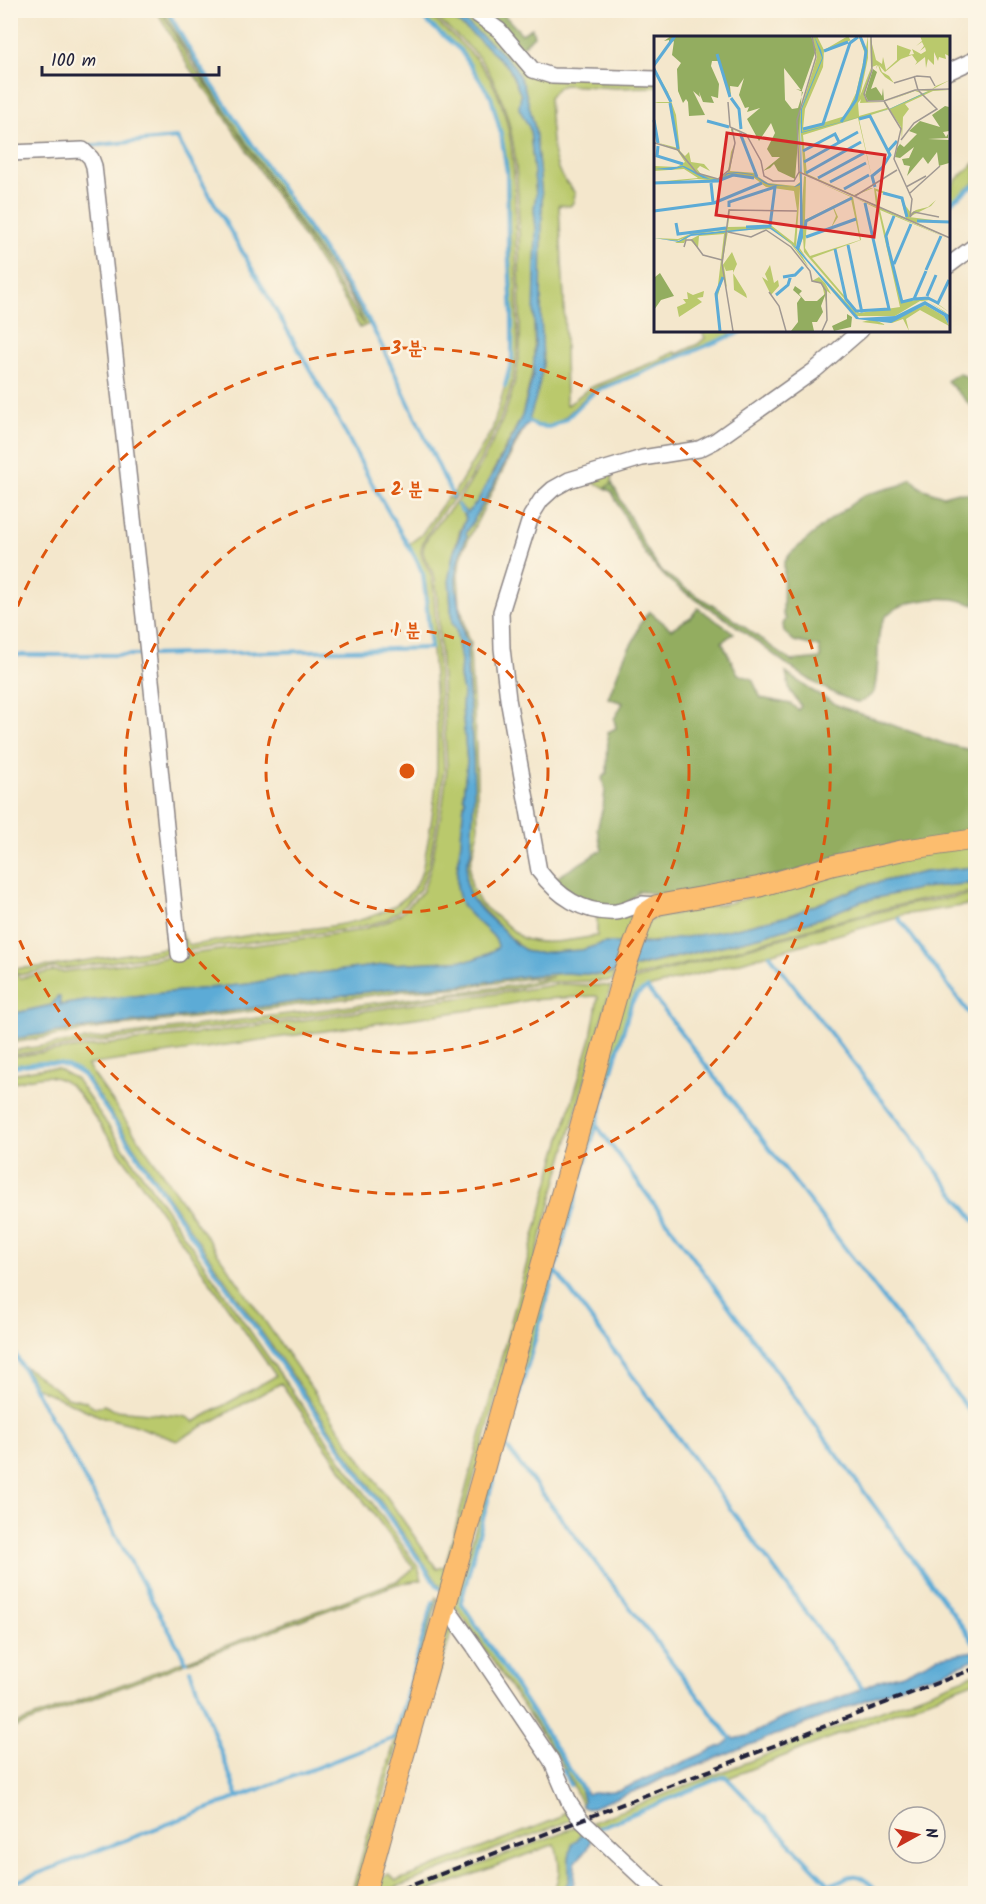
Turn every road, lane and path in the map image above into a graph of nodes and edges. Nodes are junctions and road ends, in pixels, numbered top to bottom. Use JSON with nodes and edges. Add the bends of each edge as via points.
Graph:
{"nodes":[{"id":1,"x":471,"y":10,"type":"edge"},
{"id":2,"x":975,"y":59,"type":"edge"},
{"id":3,"x":950,"y":71,"type":"edge"},
{"id":4,"x":654,"y":79,"type":"edge"},
{"id":5,"x":10,"y":153,"type":"edge"},
{"id":6,"x":975,"y":245,"type":"edge"},
{"id":7,"x":950,"y":264,"type":"edge"},
{"id":8,"x":859,"y":332,"type":"edge"},
{"id":9,"x":975,"y":839,"type":"edge"},
{"id":10,"x":657,"y":905,"type":"junction"},
{"id":11,"x":179,"y":954,"type":"dead end"},
{"id":12,"x":446,"y":1606,"type":"junction"},
{"id":13,"x":365,"y":1893,"type":"edge"},
{"id":14,"x":659,"y":1893,"type":"edge"}],
"edges":[{"from":1,"to":4,"type":"street","via":[[499,30],[533,69],[552,76]]},
{"from":2,"to":3,"type":"street"},
{"from":5,"to":11,"type":"street","via":[[83,150],[94,166]]},
{"from":6,"to":7,"type":"street"},
{"from":8,"to":10,"type":"street","via":[[815,370],[715,441],[699,449],[642,458],[569,480],[541,500],[531,516],[501,612],[508,699],[539,871],[558,893],[583,907],[614,912],[642,904]]},
{"from":9,"to":10,"type":"main road","via":[[892,852],[758,887]]},
{"from":10,"to":12,"type":"main road","via":[[645,913],[622,977]]},
{"from":12,"to":13,"type":"main road"},
{"from":12,"to":14,"type":"street","via":[[550,1760],[581,1820]]}]}
